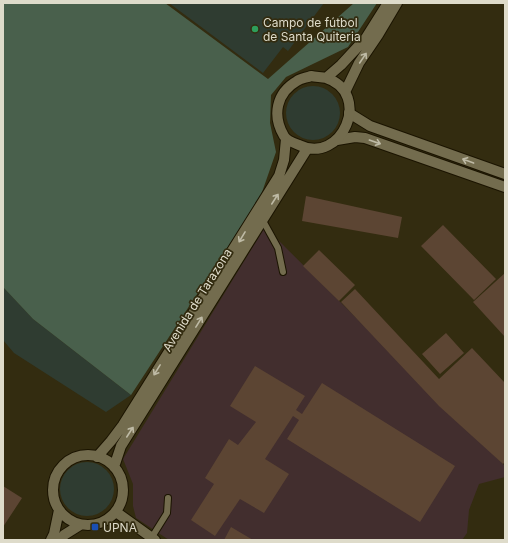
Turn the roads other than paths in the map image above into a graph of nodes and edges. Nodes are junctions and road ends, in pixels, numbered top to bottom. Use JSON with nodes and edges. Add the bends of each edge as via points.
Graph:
{"nodes":[{"id":1,"x":388,"y":3,"type":"edge"},
{"id":2,"x":397,"y":3,"type":"edge"},
{"id":3,"x":326,"y":78,"type":"junction"},
{"id":4,"x":345,"y":92,"type":"junction"},
{"id":5,"x":349,"y":113,"type":"junction"},
{"id":6,"x":286,"y":139,"type":"junction"},
{"id":7,"x":337,"y":140,"type":"junction"},
{"id":8,"x":307,"y":149,"type":"junction"},
{"id":9,"x":505,"y":174,"type":"edge"},
{"id":10,"x":505,"y":187,"type":"edge"},
{"id":11,"x":262,"y":219,"type":"junction"},
{"id":12,"x":283,"y":272,"type":"dead end"},
{"id":13,"x":97,"y":457,"type":"junction"},
{"id":14,"x":114,"y":467,"type":"junction"},
{"id":15,"x":168,"y":498,"type":"dead end"},
{"id":16,"x":58,"y":510,"type":"junction"},
{"id":17,"x":116,"y":512,"type":"junction"},
{"id":18,"x":80,"y":525,"type":"junction"},
{"id":19,"x":153,"y":539,"type":"edge"},
{"id":20,"x":51,"y":540,"type":"edge"},
{"id":21,"x":61,"y":540,"type":"edge"}],
"edges":[{"from":1,"to":3,"type":"main road","via":[[366,38]]},
{"from":4,"to":2,"type":"main road","one_way":true,"via":[[359,63]]},
{"from":3,"to":4,"type":"main road"},
{"from":3,"to":6,"type":"main road","via":[[311,76],[298,80],[287,88],[279,100],[278,123]]},
{"from":4,"to":5,"type":"main road","via":[[350,102]]},
{"from":5,"to":7,"type":"main road","via":[[344,132]]},
{"from":9,"to":5,"type":"main road","one_way":true,"via":[[370,126]]},
{"from":6,"to":8,"type":"main road"},
{"from":6,"to":13,"type":"main road","name":"Avenida de Tarazona","one_way":true,"via":[[279,176],[123,425]]},
{"from":7,"to":8,"type":"main road","via":[[319,148]]},
{"from":7,"to":10,"type":"main road","one_way":true,"via":[[365,138]]},
{"from":11,"to":8,"type":"main road","name":"Avenida de Tarazona","one_way":true},
{"from":11,"to":12,"type":"lane","via":[[278,248]]},
{"from":14,"to":11,"type":"main road","name":"Avenida de Tarazona","one_way":true,"via":[[121,446]]},
{"from":13,"to":14,"type":"main road"},
{"from":13,"to":16,"type":"main road","via":[[73,458],[63,465],[56,475],[53,487]]},
{"from":14,"to":17,"type":"main road","via":[[123,489]]},
{"from":15,"to":19,"type":"lane","via":[[167,512]]},
{"from":16,"to":18,"type":"main road","via":[[68,520]]},
{"from":16,"to":20,"type":"main road"},
{"from":17,"to":18,"type":"main road","via":[[94,525]]},
{"from":17,"to":19,"type":"main road"},
{"from":18,"to":21,"type":"main road","via":[[64,535]]}]}
